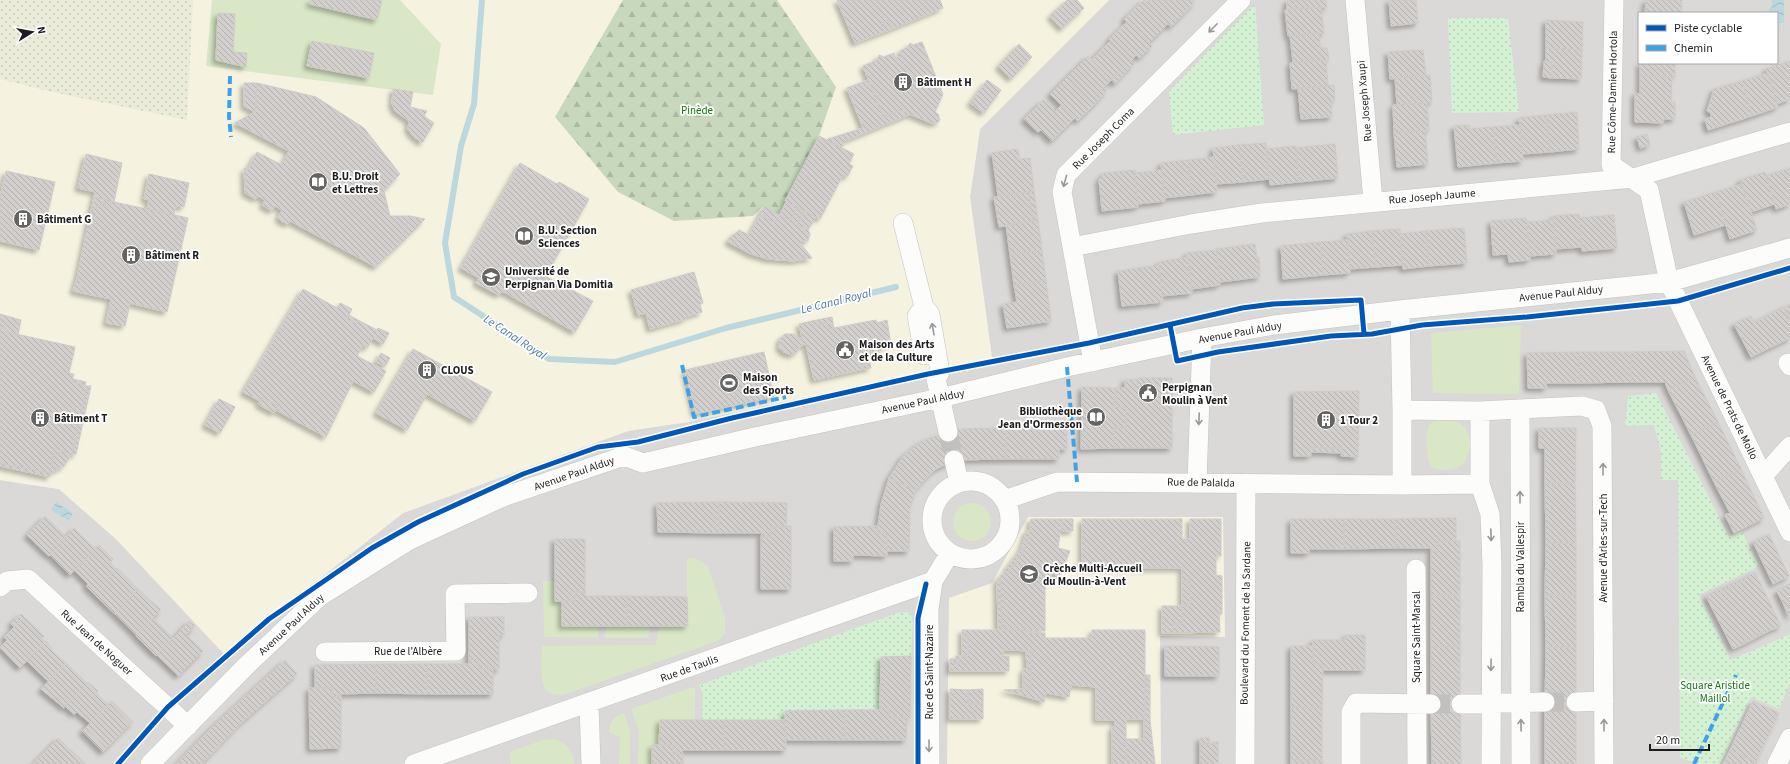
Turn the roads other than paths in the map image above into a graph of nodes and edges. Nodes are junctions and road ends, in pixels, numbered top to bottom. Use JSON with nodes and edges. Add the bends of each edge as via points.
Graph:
{"nodes":[{"id":1,"x":1241,"y":0,"type":"edge"},
{"id":2,"x":1355,"y":0,"type":"edge"},
{"id":3,"x":1614,"y":0,"type":"edge"},
{"id":4,"x":1790,"y":132,"type":"edge"},
{"id":5,"x":1632,"y":178,"type":"junction"},
{"id":6,"x":1373,"y":202,"type":"junction"},
{"id":7,"x":903,"y":223,"type":"dead end"},
{"id":8,"x":1072,"y":247,"type":"junction"},
{"id":9,"x":1790,"y":248,"type":"edge"},
{"id":10,"x":1669,"y":282,"type":"junction"},
{"id":11,"x":1400,"y":310,"type":"junction"},
{"id":12,"x":1202,"y":338,"type":"junction"},
{"id":13,"x":1093,"y":362,"type":"junction"},
{"id":14,"x":940,"y":398,"type":"junction"},
{"id":15,"x":1520,"y":409,"type":"junction"},
{"id":16,"x":1402,"y":410,"type":"junction"},
{"id":17,"x":1480,"y":410,"type":"junction"},
{"id":18,"x":948,"y":432,"type":"tunnel mouth"},
{"id":19,"x":1790,"y":446,"type":"edge"},
{"id":20,"x":954,"y":460,"type":"tunnel mouth"},
{"id":21,"x":1764,"y":475,"type":"junction"},
{"id":22,"x":1197,"y":482,"type":"junction"},
{"id":23,"x":959,"y":483,"type":"junction"},
{"id":24,"x":1246,"y":483,"type":"junction"},
{"id":25,"x":1480,"y":484,"type":"junction"},
{"id":26,"x":1402,"y":485,"type":"junction"},
{"id":27,"x":1004,"y":500,"type":"junction"},
{"id":28,"x":1790,"y":532,"type":"edge"},
{"id":29,"x":950,"y":553,"type":"junction"},
{"id":30,"x":1416,"y":569,"type":"dead end"},
{"id":31,"x":933,"y":581,"type":"junction"},
{"id":32,"x":0,"y":586,"type":"edge"},
{"id":33,"x":528,"y":593,"type":"dead end"},
{"id":34,"x":325,"y":652,"type":"dead end"},
{"id":35,"x":1604,"y":701,"type":"junction"},
{"id":36,"x":1545,"y":702,"type":"tunnel mouth"},
{"id":37,"x":1576,"y":702,"type":"tunnel mouth"},
{"id":38,"x":1490,"y":703,"type":"junction"},
{"id":39,"x":1521,"y":703,"type":"junction"},
{"id":40,"x":589,"y":704,"type":"junction"},
{"id":41,"x":1424,"y":704,"type":"junction"},
{"id":42,"x":1461,"y":704,"type":"tunnel mouth"},
{"id":43,"x":188,"y":726,"type":"junction"},
{"id":44,"x":1790,"y":738,"type":"edge"},
{"id":45,"x":150,"y":764,"type":"edge"},
{"id":46,"x":414,"y":764,"type":"edge"},
{"id":47,"x":591,"y":764,"type":"edge"},
{"id":48,"x":930,"y":764,"type":"edge"},
{"id":49,"x":1245,"y":764,"type":"edge"},
{"id":50,"x":1351,"y":764,"type":"edge"},
{"id":51,"x":1417,"y":764,"type":"edge"},
{"id":52,"x":1491,"y":764,"type":"edge"},
{"id":53,"x":1521,"y":764,"type":"edge"},
{"id":54,"x":1604,"y":764,"type":"edge"},
{"id":55,"x":1778,"y":764,"type":"edge"}],
"edges":[{"from":1,"to":8,"type":"street","name":"Rue Joseph Coma","one_way":true,"via":[[1066,175],[1062,192]]},
{"from":2,"to":6,"type":"street","name":"Rue Joseph Xaupi"},
{"from":3,"to":5,"type":"street","name":"Rue Côme-Damien Hortola","via":[[1611,165]]},
{"from":4,"to":5,"type":"street","name":"Rue Joseph Jaume"},
{"from":5,"to":6,"type":"street","name":"Rue Joseph Jaume"},
{"from":5,"to":10,"type":"street","name":"Rue Côme-Damien Hortola","via":[[1649,190]]},
{"from":6,"to":8,"type":"street","name":"Rue Joseph Jaume","via":[[1227,217]]},
{"from":7,"to":14,"type":"street","via":[[924,308],[930,314],[940,372],[936,379]]},
{"from":8,"to":13,"type":"street","name":"Rue Joseph Coma"},
{"from":9,"to":10,"type":"street","name":"Avenue Paul Alduy"},
{"from":10,"to":11,"type":"street","name":"Avenue Paul Alduy"},
{"from":10,"to":21,"type":"street","name":"Avenue de Prats de Mollo"},
{"from":11,"to":12,"type":"street","name":"Avenue Paul Alduy","via":[[1274,325]]},
{"from":11,"to":16,"type":"street"},
{"from":12,"to":13,"type":"street","name":"Avenue Paul Alduy"},
{"from":12,"to":22,"type":"street","one_way":true},
{"from":13,"to":14,"type":"street","name":"Avenue Paul Alduy"},
{"from":14,"to":18,"type":"street"},
{"from":14,"to":43,"type":"street","name":"Avenue Paul Alduy","via":[[643,463],[624,456],[503,497],[408,541],[318,597]]},
{"from":15,"to":17,"type":"street"},
{"from":35,"to":15,"type":"street","name":"Avenue d'Arles-sur-Tech","one_way":true,"via":[[1602,426],[1596,410],[1582,406]]},
{"from":39,"to":15,"type":"street","name":"Rambla du Vallespir","one_way":true},
{"from":16,"to":17,"type":"street"},
{"from":16,"to":26,"type":"street"},
{"from":17,"to":25,"type":"street"},
{"from":19,"to":21,"type":"street"},
{"from":20,"to":23,"type":"street"},
{"from":21,"to":28,"type":"street","name":"Avenue de Prats de Mollo"},
{"from":22,"to":24,"type":"street","name":"Rue de Palalda"},
{"from":22,"to":27,"type":"street","name":"Rue de Palalda","via":[[1057,482]]},
{"from":23,"to":27,"type":"street","via":[[972,481],[984,484],[996,490]]},
{"from":23,"to":29,"type":"street","via":[[948,489],[933,509],[934,534]]},
{"from":24,"to":26,"type":"street","name":"Rue de Palalda"},
{"from":24,"to":49,"type":"street","name":"Boulevard du Foment de la Sardane"},
{"from":25,"to":26,"type":"street","name":"Rue de Palalda"},
{"from":25,"to":38,"type":"street","one_way":true,"via":[[1490,514]]},
{"from":27,"to":29,"type":"street","via":[[1009,525],[1005,538],[998,548],[975,559],[962,558]]},
{"from":29,"to":31,"type":"street"},
{"from":30,"to":41,"type":"street","name":"Square Saint-Marsal"},
{"from":31,"to":40,"type":"street","name":"Rue de Taulis"},
{"from":31,"to":48,"type":"street","name":"Rue de Saint-Nazaire","one_way":true,"via":[[929,609]]},
{"from":32,"to":43,"type":"street","name":"Rue Jean de Noguer","via":[[7,581],[28,579]]},
{"from":33,"to":34,"type":"street","name":"Rue de l'Albère","via":[[455,594],[456,651]]},
{"from":35,"to":37,"type":"street"},
{"from":54,"to":35,"type":"street","name":"Avenue d'Arles-sur-Tech","one_way":true},
{"from":36,"to":39,"type":"street"},
{"from":38,"to":39,"type":"street"},
{"from":38,"to":42,"type":"street"},
{"from":38,"to":52,"type":"street"},
{"from":53,"to":39,"type":"street","name":"Rambla du Vallespir","one_way":true},
{"from":40,"to":46,"type":"street","name":"Rue de Taulis","via":[[505,730]]},
{"from":40,"to":47,"type":"street"},
{"from":41,"to":50,"type":"street","via":[[1356,703],[1351,712]]},
{"from":41,"to":51,"type":"street","name":"Square Saint-Marsal"},
{"from":43,"to":45,"type":"street","name":"Avenue Paul Alduy"},
{"from":44,"to":55,"type":"street"}]}
